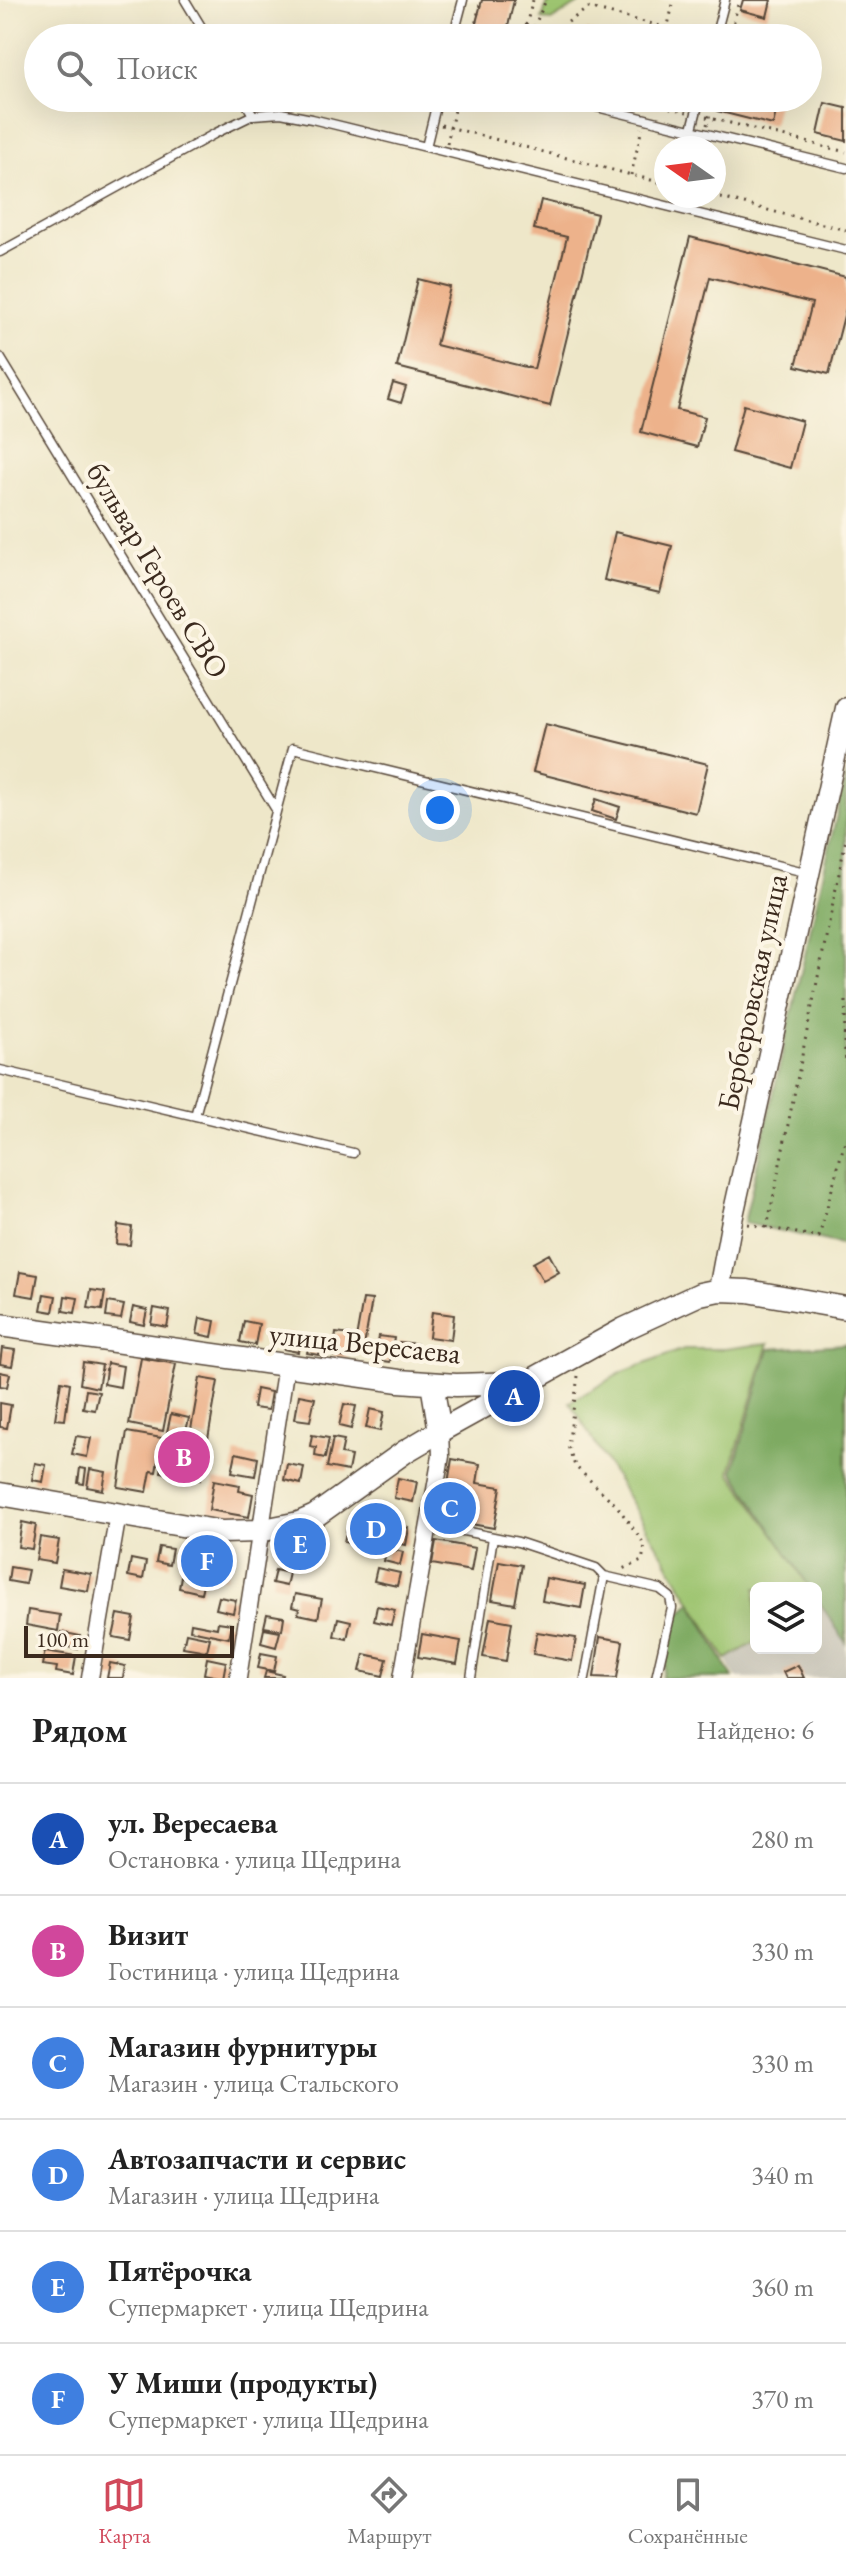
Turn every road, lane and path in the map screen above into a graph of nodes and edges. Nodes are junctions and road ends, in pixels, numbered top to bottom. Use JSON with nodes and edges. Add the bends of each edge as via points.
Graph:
{"nodes":[{"id":1,"x":185,"y":0,"type":"edge"},
{"id":2,"x":463,"y":0,"type":"edge"},
{"id":3,"x":481,"y":0,"type":"edge"},
{"id":4,"x":533,"y":0,"type":"edge"},
{"id":5,"x":546,"y":0,"type":"edge"},
{"id":6,"x":599,"y":0,"type":"edge"},
{"id":7,"x":674,"y":0,"type":"edge"},
{"id":8,"x":725,"y":0,"type":"edge"},
{"id":9,"x":739,"y":0,"type":"edge"},
{"id":10,"x":596,"y":10,"type":"junction"},
{"id":11,"x":200,"y":24,"type":"edge"},
{"id":12,"x":457,"y":24,"type":"edge"},
{"id":13,"x":475,"y":24,"type":"edge"},
{"id":14,"x":526,"y":24,"type":"edge"},
{"id":15,"x":535,"y":24,"type":"edge"},
{"id":16,"x":565,"y":24,"type":"edge"},
{"id":17,"x":654,"y":24,"type":"edge"},
{"id":18,"x":668,"y":24,"type":"edge"},
{"id":19,"x":717,"y":24,"type":"edge"},
{"id":20,"x":733,"y":24,"type":"edge"},
{"id":21,"x":251,"y":112,"type":"edge"},
{"id":22,"x":435,"y":112,"type":"edge"},
{"id":23,"x":454,"y":112,"type":"edge"},
{"id":24,"x":617,"y":112,"type":"edge"},
{"id":25,"x":646,"y":112,"type":"edge"},
{"id":26,"x":689,"y":112,"type":"edge"},
{"id":27,"x":696,"y":114,"type":"junction"},
{"id":28,"x":253,"y":115,"type":"junction"},
{"id":29,"x":645,"y":119,"type":"junction"},
{"id":30,"x":432,"y":123,"type":"junction"},
{"id":31,"x":450,"y":128,"type":"junction"},
{"id":32,"x":692,"y":130,"type":"junction"},
{"id":33,"x":690,"y":136,"type":"edge"},
{"id":34,"x":426,"y":147,"type":"junction"},
{"id":35,"x":445,"y":151,"type":"junction"},
{"id":36,"x":846,"y":152,"type":"edge"},
{"id":37,"x":846,"y":168,"type":"edge"},
{"id":38,"x":631,"y":175,"type":"junction"},
{"id":39,"x":654,"y":181,"type":"edge"},
{"id":40,"x":726,"y":199,"type":"edge"},
{"id":41,"x":654,"y":203,"type":"edge"},
{"id":42,"x":676,"y":208,"type":"edge"},
{"id":43,"x":846,"y":230,"type":"edge"},
{"id":44,"x":846,"y":250,"type":"edge"},
{"id":45,"x":0,"y":252,"type":"edge"},
{"id":46,"x":0,"y":357,"type":"edge"},
{"id":47,"x":846,"y":708,"type":"edge"},
{"id":48,"x":275,"y":808,"type":"junction"},
{"id":49,"x":846,"y":841,"type":"edge"},
{"id":50,"x":809,"y":873,"type":"junction"},
{"id":51,"x":846,"y":1001,"type":"edge"},
{"id":52,"x":846,"y":1011,"type":"edge"},
{"id":53,"x":846,"y":1061,"type":"edge"},
{"id":54,"x":0,"y":1070,"type":"edge"},
{"id":55,"x":195,"y":1116,"type":"junction"},
{"id":56,"x":846,"y":1137,"type":"edge"},
{"id":57,"x":353,"y":1153,"type":"dead end"},
{"id":58,"x":732,"y":1220,"type":"junction"},
{"id":59,"x":767,"y":1228,"type":"junction"},
{"id":60,"x":719,"y":1290,"type":"junction"},
{"id":61,"x":846,"y":1308,"type":"edge"},
{"id":62,"x":0,"y":1325,"type":"edge"},
{"id":63,"x":582,"y":1352,"type":"junction"},
{"id":64,"x":286,"y":1365,"type":"junction"},
{"id":65,"x":529,"y":1381,"type":"junction"},
{"id":66,"x":432,"y":1384,"type":"junction"},
{"id":67,"x":440,"y":1431,"type":"junction"},
{"id":68,"x":0,"y":1494,"type":"edge"},
{"id":69,"x":118,"y":1514,"type":"junction"},
{"id":70,"x":428,"y":1524,"type":"junction"},
{"id":71,"x":259,"y":1531,"type":"junction"},
{"id":72,"x":493,"y":1537,"type":"junction"},
{"id":73,"x":604,"y":1576,"type":"junction"},
{"id":74,"x":90,"y":1678,"type":"edge"},
{"id":75,"x":238,"y":1678,"type":"edge"},
{"id":76,"x":402,"y":1678,"type":"edge"},
{"id":77,"x":471,"y":1678,"type":"edge"},
{"id":78,"x":585,"y":1678,"type":"edge"},
{"id":79,"x":656,"y":1678,"type":"edge"}],
"edges":[{"from":1,"to":11,"type":"lane"},
{"from":2,"to":12,"type":"lane"},
{"from":3,"to":13,"type":"path"},
{"from":4,"to":14,"type":"path"},
{"from":5,"to":15,"type":"path"},
{"from":6,"to":10,"type":"path"},
{"from":7,"to":18,"type":"path"},
{"from":8,"to":19,"type":"lane"},
{"from":9,"to":20,"type":"path"},
{"from":10,"to":16,"type":"path","via":[[588,8]]},
{"from":10,"to":17,"type":"path"},
{"from":21,"to":28,"type":"lane"},
{"from":22,"to":30,"type":"lane"},
{"from":23,"to":31,"type":"path"},
{"from":24,"to":29,"type":"lane"},
{"from":25,"to":29,"type":"path"},
{"from":26,"to":27,"type":"path"},
{"from":27,"to":32,"type":"lane"},
{"from":27,"to":36,"type":"path"},
{"from":28,"to":34,"type":"lane","via":[[281,113]]},
{"from":28,"to":45,"type":"lane"},
{"from":29,"to":32,"type":"lane"},
{"from":29,"to":38,"type":"path"},
{"from":30,"to":31,"type":"path"},
{"from":30,"to":34,"type":"lane"},
{"from":31,"to":35,"type":"path"},
{"from":31,"to":38,"type":"path"},
{"from":32,"to":33,"type":"lane"},
{"from":32,"to":37,"type":"lane"},
{"from":34,"to":35,"type":"lane"},
{"from":35,"to":41,"type":"lane"},
{"from":38,"to":39,"type":"path"},
{"from":40,"to":43,"type":"path"},
{"from":42,"to":44,"type":"lane"},
{"from":46,"to":48,"type":"lane","name":"бульвар Героев СВО"},
{"from":47,"to":50,"type":"street","name":"Берберовская улица"},
{"from":48,"to":50,"type":"lane","via":[[293,748]]},
{"from":48,"to":55,"type":"lane"},
{"from":49,"to":59,"type":"path"},
{"from":50,"to":58,"type":"street","name":"Берберовская улица"},
{"from":51,"to":52,"type":"path"},
{"from":52,"to":53,"type":"path"},
{"from":54,"to":55,"type":"lane"},
{"from":55,"to":57,"type":"lane"},
{"from":56,"to":59,"type":"path","via":[[819,1237]]},
{"from":58,"to":59,"type":"path"},
{"from":58,"to":60,"type":"street","name":"Берберовская улица"},
{"from":60,"to":61,"type":"main road","name":"улица Вересаева"},
{"from":60,"to":63,"type":"main road","name":"улица Вересаева","via":[[700,1294]]},
{"from":62,"to":64,"type":"main road","name":"улица Вересаева"},
{"from":63,"to":65,"type":"main road","name":"улица Вересаева"},
{"from":63,"to":73,"type":"path","via":[[568,1446],[575,1466],[617,1506],[645,1545],[642,1561]]},
{"from":64,"to":66,"type":"main road","name":"улица Вересаева"},
{"from":64,"to":71,"type":"street"},
{"from":65,"to":66,"type":"main road","name":"улица Вересаева"},
{"from":65,"to":67,"type":"main road"},
{"from":66,"to":67,"type":"main road"},
{"from":67,"to":70,"type":"street","via":[[441,1456]]},
{"from":67,"to":71,"type":"main road","via":[[315,1516]]},
{"from":68,"to":69,"type":"main road"},
{"from":69,"to":71,"type":"main road","via":[[222,1532]]},
{"from":69,"to":74,"type":"street"},
{"from":70,"to":72,"type":"lane"},
{"from":70,"to":76,"type":"street"},
{"from":71,"to":75,"type":"street"},
{"from":72,"to":73,"type":"lane","via":[[569,1558]]},
{"from":72,"to":77,"type":"lane"},
{"from":73,"to":78,"type":"lane"},
{"from":73,"to":79,"type":"lane","via":[[660,1589],[670,1597]]}]}
